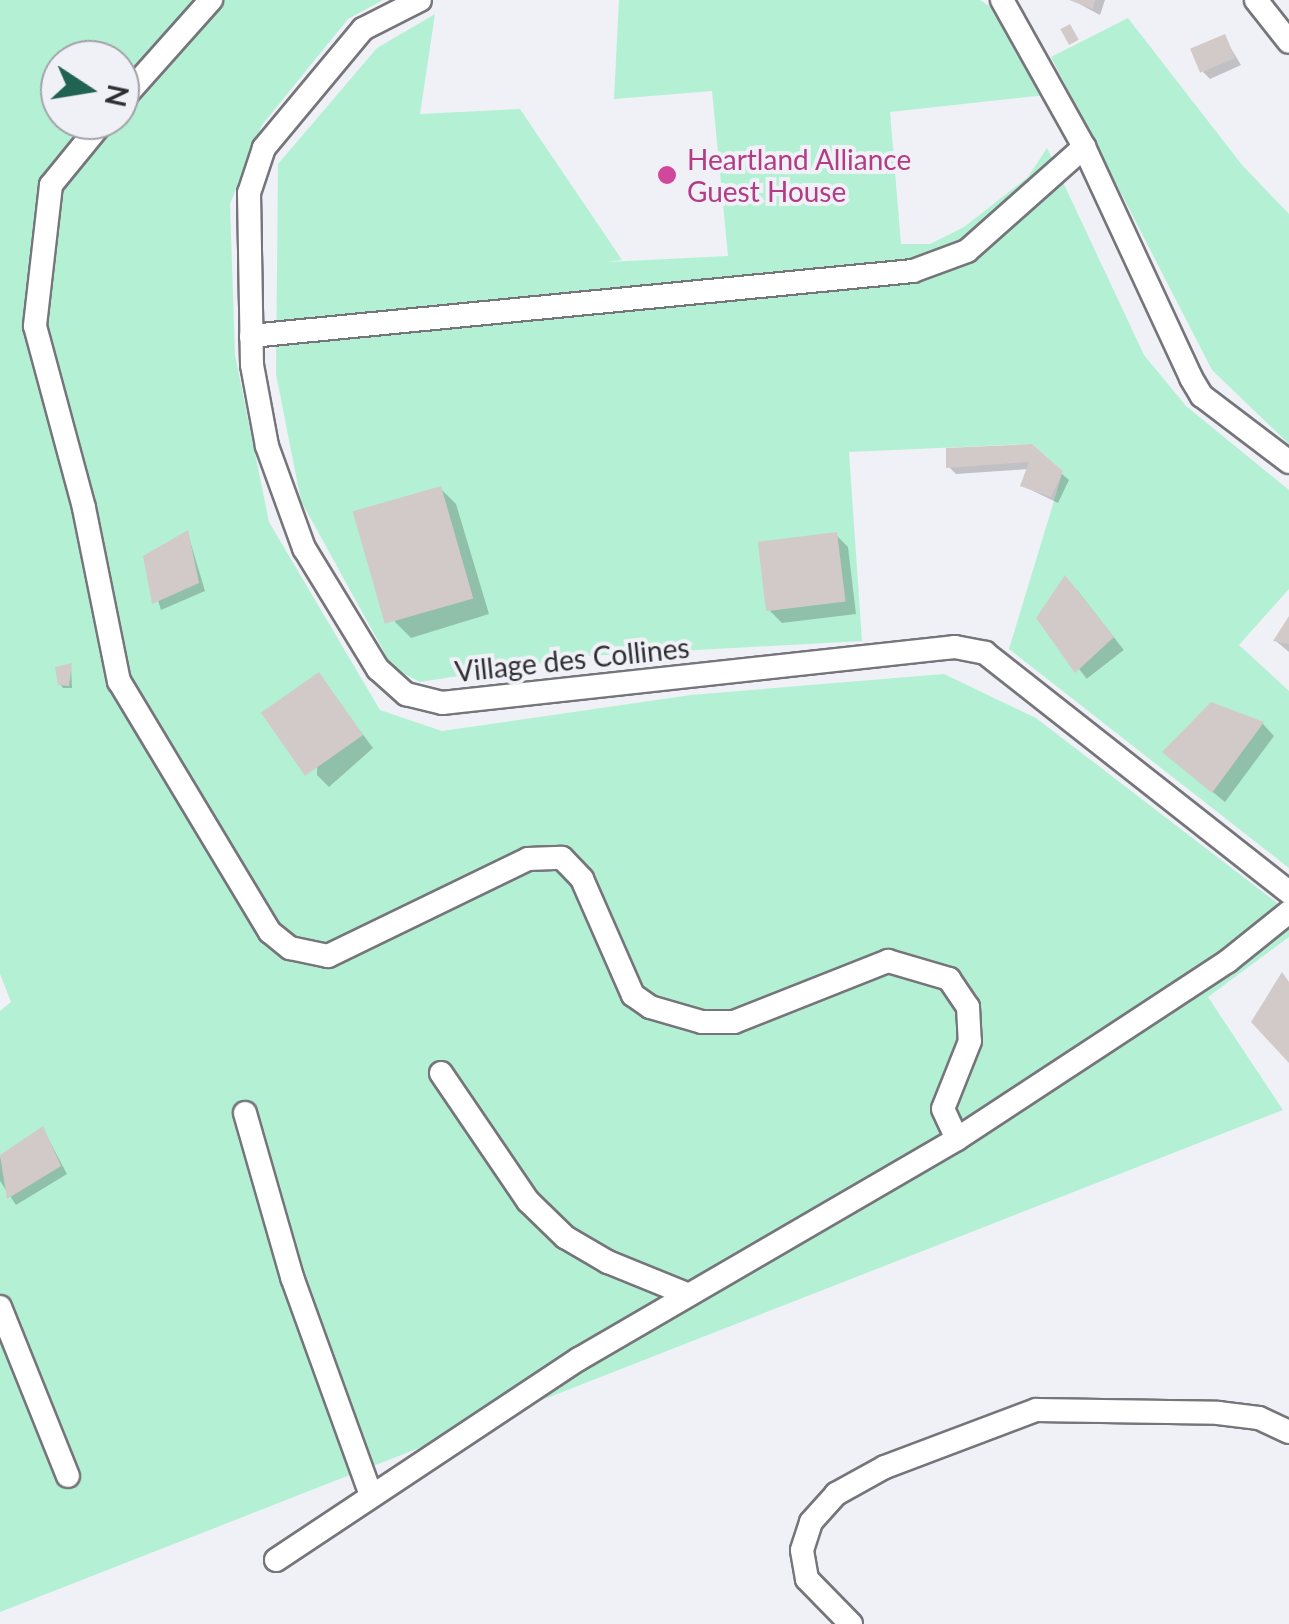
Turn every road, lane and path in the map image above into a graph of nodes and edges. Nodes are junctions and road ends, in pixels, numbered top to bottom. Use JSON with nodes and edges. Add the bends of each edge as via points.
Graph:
{"nodes":[{"id":1,"x":211,"y":0,"type":"edge"},
{"id":2,"x":420,"y":0,"type":"edge"},
{"id":3,"x":1002,"y":0,"type":"edge"},
{"id":4,"x":1256,"y":0,"type":"edge"},
{"id":5,"x":1289,"y":42,"type":"edge"},
{"id":6,"x":140,"y":80,"type":"edge"},
{"id":7,"x":88,"y":140,"type":"edge"},
{"id":8,"x":1084,"y":147,"type":"junction"},
{"id":9,"x":251,"y":336,"type":"junction"},
{"id":10,"x":1289,"y":462,"type":"edge"},
{"id":11,"x":1289,"y":892,"type":"edge"},
{"id":12,"x":1289,"y":912,"type":"edge"},
{"id":13,"x":442,"y":1074,"type":"dead end"},
{"id":14,"x":245,"y":1114,"type":"dead end"},
{"id":15,"x":957,"y":1139,"type":"junction"},
{"id":16,"x":687,"y":1294,"type":"junction"},
{"id":17,"x":0,"y":1307,"type":"edge"},
{"id":18,"x":1289,"y":1432,"type":"edge"},
{"id":19,"x":68,"y":1476,"type":"dead end"},
{"id":20,"x":370,"y":1493,"type":"junction"},
{"id":21,"x":276,"y":1560,"type":"dead end"},
{"id":22,"x":852,"y":1624,"type":"edge"}],
"edges":[{"from":1,"to":6,"type":"street"},
{"from":2,"to":9,"type":"street","name":"Village des Collines","via":[[364,29],[264,148],[250,192]]},
{"from":3,"to":8,"type":"street"},
{"from":4,"to":5,"type":"street"},
{"from":7,"to":15,"type":"street","via":[[52,185],[36,326],[84,508],[119,681],[270,932],[290,948],[328,956],[528,859],[562,858],[582,879],[633,994],[650,1007],[702,1022],[734,1022],[888,961],[949,979],[968,1007],[970,1041],[943,1109]]},
{"from":8,"to":9,"type":"street","via":[[967,251],[913,271]]},
{"from":8,"to":10,"type":"street","via":[[1202,396]]},
{"from":9,"to":11,"type":"street","name":"Village des Collines","via":[[267,446],[284,503],[378,669],[406,694],[442,703],[955,647],[985,653]]},
{"from":12,"to":15,"type":"street","via":[[1228,960]]},
{"from":13,"to":16,"type":"street","via":[[528,1200],[565,1236],[608,1262]]},
{"from":14,"to":20,"type":"street","via":[[292,1277]]},
{"from":15,"to":16,"type":"street"},
{"from":16,"to":20,"type":"street"},
{"from":17,"to":19,"type":"street"},
{"from":18,"to":22,"type":"street","via":[[1260,1418],[1218,1413],[1036,1410],[886,1467],[836,1494],[812,1522],[802,1550],[807,1579]]},
{"from":20,"to":21,"type":"street"}]}
